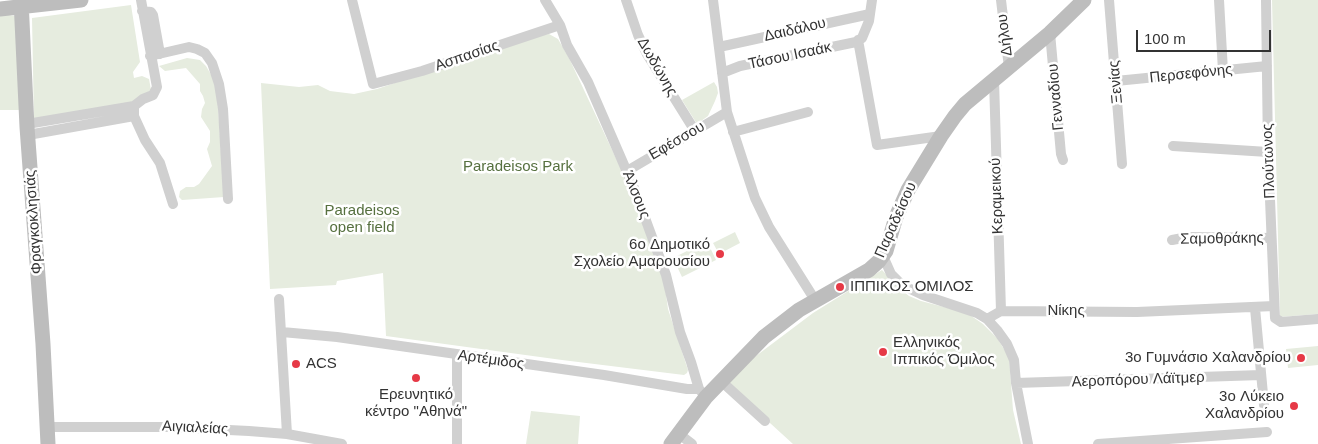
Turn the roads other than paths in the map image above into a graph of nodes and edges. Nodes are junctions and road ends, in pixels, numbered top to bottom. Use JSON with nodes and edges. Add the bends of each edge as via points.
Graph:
{"nodes":[{"id":1,"x":81,"y":0,"type":"edge"},
{"id":2,"x":140,"y":0,"type":"edge"},
{"id":3,"x":352,"y":0,"type":"edge"},
{"id":4,"x":546,"y":0,"type":"edge"},
{"id":5,"x":626,"y":0,"type":"edge"},
{"id":6,"x":713,"y":0,"type":"edge"},
{"id":7,"x":872,"y":0,"type":"edge"},
{"id":8,"x":1084,"y":0,"type":"edge"},
{"id":9,"x":1108,"y":0,"type":"edge"},
{"id":10,"x":1219,"y":0,"type":"edge"},
{"id":11,"x":1266,"y":0,"type":"edge"},
{"id":12,"x":1002,"y":1,"type":"edge"},
{"id":13,"x":21,"y":3,"type":"edge"},
{"id":14,"x":0,"y":9,"type":"edge"},
{"id":15,"x":870,"y":14,"type":"junction"},
{"id":16,"x":560,"y":25,"type":"junction"},
{"id":17,"x":1050,"y":33,"type":"junction"},
{"id":18,"x":858,"y":40,"type":"junction"},
{"id":19,"x":719,"y":47,"type":"junction"},
{"id":20,"x":155,"y":55,"type":"junction"},
{"id":21,"x":1267,"y":66,"type":"junction"},
{"id":22,"x":1009,"y":68,"type":"junction"},
{"id":23,"x":1224,"y":71,"type":"junction"},
{"id":24,"x":722,"y":73,"type":"junction"},
{"id":25,"x":994,"y":80,"type":"junction"},
{"id":26,"x":1116,"y":81,"type":"junction"},
{"id":27,"x":134,"y":111,"type":"junction"},
{"id":28,"x":728,"y":112,"type":"junction"},
{"id":29,"x":808,"y":112,"type":"dead end"},
{"id":30,"x":28,"y":130,"type":"junction"},
{"id":31,"x":695,"y":131,"type":"junction"},
{"id":32,"x":733,"y":132,"type":"junction"},
{"id":33,"x":941,"y":136,"type":"junction"},
{"id":34,"x":1173,"y":146,"type":"dead end"},
{"id":35,"x":1268,"y":152,"type":"junction"},
{"id":36,"x":1063,"y":160,"type":"dead end"},
{"id":37,"x":1122,"y":164,"type":"dead end"},
{"id":38,"x":627,"y":171,"type":"junction"},
{"id":39,"x":228,"y":199,"type":"dead end"},
{"id":40,"x":173,"y":204,"type":"dead end"},
{"id":41,"x":1271,"y":238,"type":"junction"},
{"id":42,"x":1172,"y":240,"type":"dead end"},
{"id":43,"x":883,"y":256,"type":"junction"},
{"id":44,"x":280,"y":299,"type":"dead end"},
{"id":45,"x":815,"y":300,"type":"junction"},
{"id":46,"x":1274,"y":306,"type":"junction"},
{"id":47,"x":1255,"y":308,"type":"junction"},
{"id":48,"x":1001,"y":311,"type":"junction"},
{"id":49,"x":987,"y":318,"type":"junction"},
{"id":50,"x":1318,"y":319,"type":"edge"},
{"id":51,"x":282,"y":332,"type":"junction"},
{"id":52,"x":457,"y":355,"type":"junction"},
{"id":53,"x":1260,"y":375,"type":"junction"},
{"id":54,"x":721,"y":381,"type":"junction"},
{"id":55,"x":1016,"y":383,"type":"junction"},
{"id":56,"x":703,"y":393,"type":"junction"},
{"id":57,"x":1264,"y":405,"type":"dead end"},
{"id":58,"x":765,"y":421,"type":"dead end"},
{"id":59,"x":47,"y":427,"type":"junction"},
{"id":60,"x":1267,"y":432,"type":"dead end"},
{"id":61,"x":287,"y":434,"type":"junction"},
{"id":62,"x":675,"y":439,"type":"edge"},
{"id":63,"x":1202,"y":440,"type":"edge"},
{"id":64,"x":48,"y":444,"type":"edge"},
{"id":65,"x":338,"y":444,"type":"edge"},
{"id":66,"x":457,"y":444,"type":"edge"},
{"id":67,"x":692,"y":444,"type":"edge"},
{"id":68,"x":1028,"y":444,"type":"edge"},
{"id":69,"x":1098,"y":444,"type":"edge"}],
"edges":[{"from":1,"to":13,"type":"street"},
{"from":2,"to":20,"type":"street","via":[[142,11],[152,13]]},
{"from":3,"to":16,"type":"street","name":"Ασπασίας","via":[[373,84]]},
{"from":4,"to":16,"type":"street","name":"Άλσους"},
{"from":5,"to":31,"type":"street","name":"Δωδώνης","via":[[647,54]]},
{"from":6,"to":19,"type":"street"},
{"from":7,"to":15,"type":"street"},
{"from":8,"to":17,"type":"street","name":"Παραδείσου"},
{"from":9,"to":26,"type":"street","name":"Ξενίας"},
{"from":10,"to":23,"type":"street"},
{"from":11,"to":21,"type":"street","name":"Πλούτωνος"},
{"from":12,"to":22,"type":"street","name":"Δήλου"},
{"from":13,"to":14,"type":"street"},
{"from":13,"to":30,"type":"street","name":"Φραγκοκλησιάς"},
{"from":15,"to":18,"type":"street","via":[[864,34]]},
{"from":15,"to":19,"type":"street","name":"Δαιδάλου"},
{"from":16,"to":38,"type":"street","name":"Άλσους"},
{"from":17,"to":22,"type":"street","name":"Παραδείσου"},
{"from":17,"to":36,"type":"street","name":"Γενναδίου"},
{"from":18,"to":24,"type":"street","name":"Τάσου Ισαάκ","via":[[740,66]]},
{"from":18,"to":33,"type":"street","via":[[877,145]]},
{"from":19,"to":24,"type":"street"},
{"from":20,"to":27,"type":"street","via":[[156,90]]},
{"from":20,"to":39,"type":"street","via":[[189,46],[205,53],[212,63],[223,109]]},
{"from":21,"to":23,"type":"street","name":"Περσεφόνης"},
{"from":21,"to":35,"type":"street","name":"Πλούτωνος"},
{"from":22,"to":25,"type":"street","name":"Παραδείσου"},
{"from":23,"to":26,"type":"street","name":"Περσεφόνης"},
{"from":24,"to":28,"type":"street"},
{"from":25,"to":33,"type":"street","name":"Παραδείσου","via":[[965,104]]},
{"from":25,"to":48,"type":"street","name":"Κεραμεικού"},
{"from":26,"to":37,"type":"street","name":"Ξενίας"},
{"from":27,"to":30,"type":"street"},
{"from":27,"to":40,"type":"street","via":[[145,140],[160,163]]},
{"from":28,"to":31,"type":"street","name":"Εφέσσου"},
{"from":28,"to":32,"type":"street"},
{"from":29,"to":32,"type":"street"},
{"from":30,"to":59,"type":"street","name":"Φραγκοκλησιάς"},
{"from":31,"to":38,"type":"street","name":"Εφέσσου"},
{"from":32,"to":45,"type":"street","via":[[760,212]]},
{"from":33,"to":43,"type":"street","name":"Παραδείσου","via":[[901,204]]},
{"from":34,"to":35,"type":"street"},
{"from":35,"to":41,"type":"street","name":"Πλούτωνος"},
{"from":38,"to":56,"type":"street","name":"Άλσους","via":[[661,260],[680,332]]},
{"from":41,"to":42,"type":"street","name":"Σαμοθράκης","via":[[1188,237]]},
{"from":41,"to":46,"type":"street","name":"Πλούτωνος"},
{"from":43,"to":45,"type":"street","name":"Παραδείσου","via":[[869,270]]},
{"from":43,"to":49,"type":"street","via":[[890,274],[902,285]]},
{"from":44,"to":51,"type":"street"},
{"from":45,"to":54,"type":"street","name":"Παραδείσου","via":[[774,329]]},
{"from":46,"to":47,"type":"street","name":"Νίκης"},
{"from":46,"to":50,"type":"street","name":"Πλούτωνος","via":[[1275,318],[1281,322]]},
{"from":47,"to":48,"type":"street","name":"Νίκης","via":[[1137,312]]},
{"from":47,"to":53,"type":"street"},
{"from":48,"to":49,"type":"street","name":"Νίκης"},
{"from":49,"to":55,"type":"street","via":[[1007,344],[1014,360]]},
{"from":51,"to":52,"type":"street","name":"Αρτέμιδος"},
{"from":51,"to":61,"type":"street"},
{"from":52,"to":56,"type":"street","name":"Αρτέμιδος"},
{"from":52,"to":66,"type":"street"},
{"from":53,"to":55,"type":"street","name":"Αεροπόρου Λάϊτμερ"},
{"from":53,"to":57,"type":"street"},
{"from":54,"to":56,"type":"street","name":"Παραδείσου"},
{"from":54,"to":58,"type":"street"},
{"from":55,"to":68,"type":"street"},
{"from":56,"to":62,"type":"street","name":"Παραδείσου"},
{"from":59,"to":61,"type":"street","name":"Αιγιαλείας","via":[[168,427]]},
{"from":59,"to":64,"type":"street","name":"Φραγκοκλησιάς"},
{"from":60,"to":63,"type":"street"},
{"from":61,"to":65,"type":"street","name":"Αιγιαλείας"},
{"from":62,"to":67,"type":"street"},
{"from":63,"to":69,"type":"street"}]}
